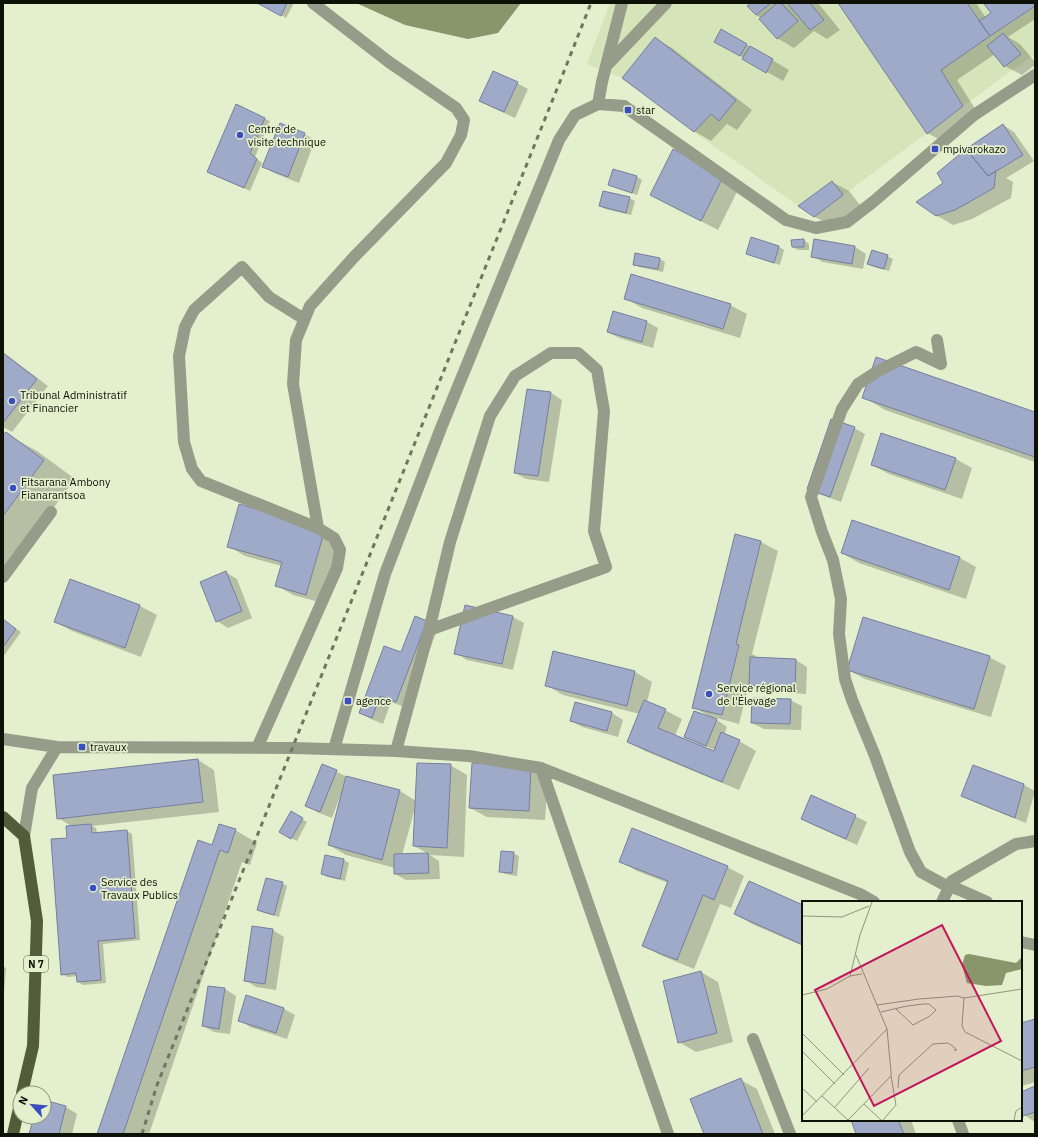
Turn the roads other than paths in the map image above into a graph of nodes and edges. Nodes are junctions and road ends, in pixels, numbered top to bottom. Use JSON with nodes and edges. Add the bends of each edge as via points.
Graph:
{"nodes":[{"id":1,"x":313,"y":3,"type":"edge"},
{"id":2,"x":622,"y":3,"type":"edge"},
{"id":3,"x":666,"y":3,"type":"edge"},
{"id":4,"x":606,"y":66,"type":"junction"},
{"id":5,"x":1035,"y":74,"type":"edge"},
{"id":6,"x":598,"y":104,"type":"junction"},
{"id":7,"x":304,"y":320,"type":"junction"},
{"id":8,"x":937,"y":340,"type":"dead end"},
{"id":9,"x":51,"y":512,"type":"dead end"},
{"id":10,"x":318,"y":528,"type":"junction"},
{"id":11,"x":3,"y":577,"type":"edge"},
{"id":12,"x":430,"y":630,"type":"junction"},
{"id":13,"x":3,"y":739,"type":"edge"},
{"id":14,"x":57,"y":747,"type":"junction"},
{"id":15,"x":257,"y":748,"type":"junction"},
{"id":16,"x":334,"y":749,"type":"junction"},
{"id":17,"x":396,"y":751,"type":"junction"},
{"id":18,"x":541,"y":768,"type":"junction"},
{"id":19,"x":3,"y":817,"type":"edge"},
{"id":20,"x":24,"y":836,"type":"junction"},
{"id":21,"x":1035,"y":841,"type":"edge"},
{"id":22,"x":950,"y":887,"type":"junction"},
{"id":23,"x":872,"y":901,"type":"edge"},
{"id":24,"x":943,"y":901,"type":"edge"},
{"id":25,"x":985,"y":901,"type":"edge"},
{"id":26,"x":1022,"y":942,"type":"edge"},
{"id":27,"x":1035,"y":945,"type":"edge"},
{"id":28,"x":753,"y":1039,"type":"dead end"},
{"id":29,"x":24,"y":1085,"type":"edge"},
{"id":30,"x":958,"y":1121,"type":"edge"},
{"id":31,"x":668,"y":1134,"type":"edge"},
{"id":32,"x":790,"y":1134,"type":"edge"},
{"id":33,"x":963,"y":1134,"type":"edge"}],
"edges":[{"from":1,"to":7,"type":"street","via":[[389,62],[456,108],[464,120],[461,135],[446,163],[354,257],[310,306]]},
{"from":2,"to":4,"type":"street"},
{"from":3,"to":4,"type":"street"},
{"from":4,"to":6,"type":"street"},
{"from":5,"to":6,"type":"street","via":[[974,115],[847,222],[816,228],[786,220],[624,106]]},
{"from":6,"to":16,"type":"street","via":[[575,115],[559,140],[447,413],[385,574]]},
{"from":7,"to":10,"type":"street","via":[[296,340],[293,384]]},
{"from":7,"to":10,"type":"street","via":[[269,297],[242,267],[194,310],[185,327],[179,356],[184,442],[192,469],[201,481]]},
{"from":8,"to":22,"type":"street","via":[[941,364],[916,352],[858,384],[842,409],[811,497],[833,560],[841,599],[839,634],[845,679],[852,700],[910,852],[921,872]]},
{"from":9,"to":11,"type":"street"},
{"from":10,"to":15,"type":"street","via":[[334,538],[340,550],[337,568]]},
{"from":12,"to":12,"type":"street","via":[[450,542],[490,416],[515,376],[551,353],[578,353],[597,370],[604,412],[594,531],[606,567]]},
{"from":12,"to":17,"type":"street"},
{"from":13,"to":14,"type":"street"},
{"from":14,"to":15,"type":"street"},
{"from":14,"to":20,"type":"street","via":[[32,788]]},
{"from":15,"to":16,"type":"street"},
{"from":16,"to":17,"type":"street"},
{"from":17,"to":18,"type":"street","via":[[469,756]]},
{"from":18,"to":23,"type":"street"},
{"from":18,"to":31,"type":"street"},
{"from":19,"to":20,"type":"main road"},
{"from":20,"to":29,"type":"main road","number":"N 7","via":[[37,921],[33,1046]]},
{"from":21,"to":22,"type":"street","via":[[1016,844],[952,881]]},
{"from":22,"to":24,"type":"street"},
{"from":22,"to":25,"type":"street"},
{"from":26,"to":27,"type":"street"},
{"from":28,"to":32,"type":"street"},
{"from":30,"to":33,"type":"street"}]}
